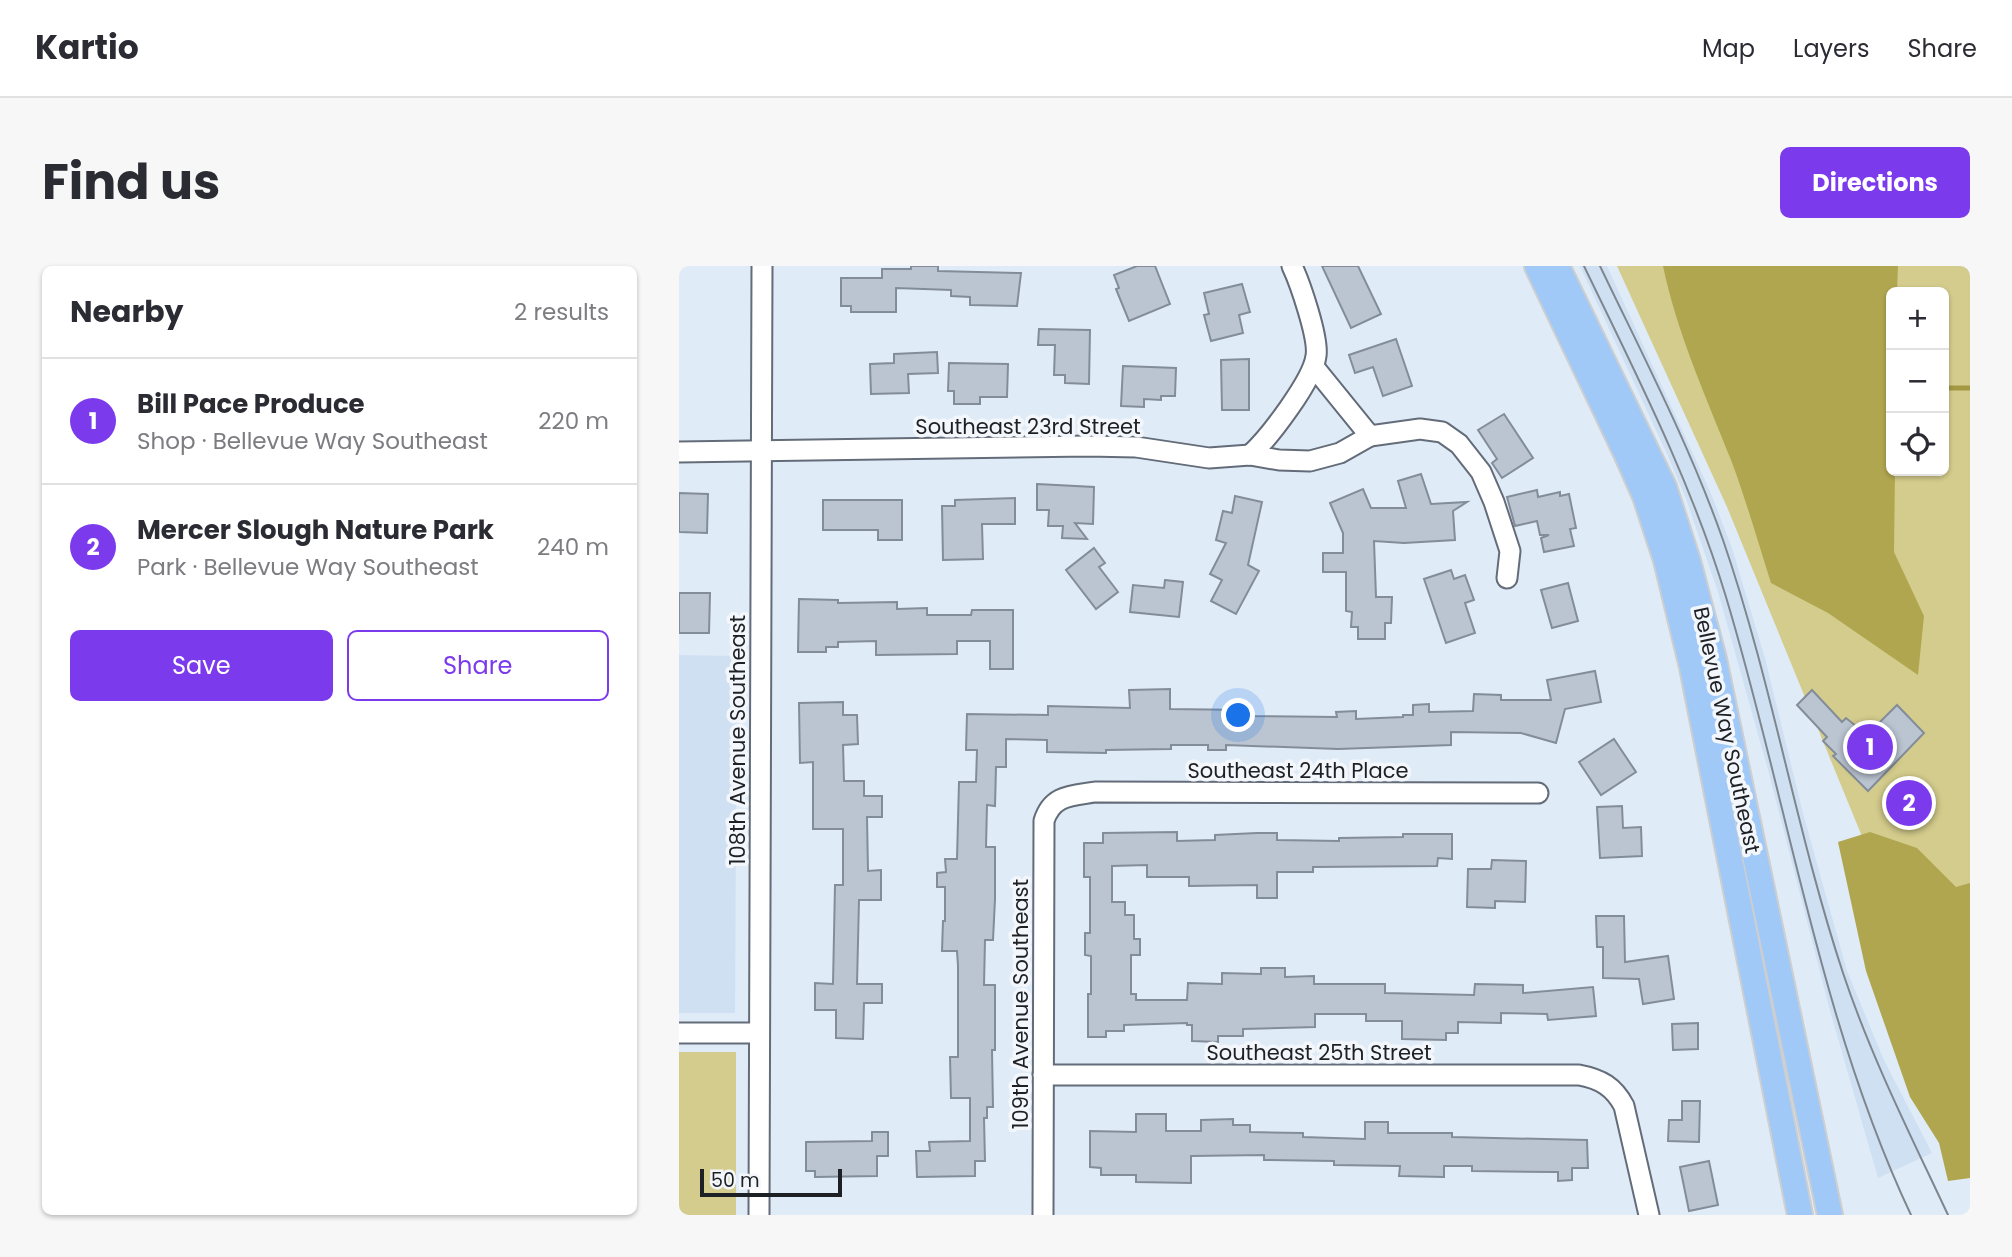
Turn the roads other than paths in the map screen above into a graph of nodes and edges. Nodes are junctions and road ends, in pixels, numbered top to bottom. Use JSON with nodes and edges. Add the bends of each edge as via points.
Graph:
{"nodes":[{"id":1,"x":762,"y":266,"type":"edge"},
{"id":2,"x":1292,"y":266,"type":"edge"},
{"id":3,"x":1537,"y":266,"type":"edge"},
{"id":4,"x":1557,"y":266,"type":"edge"},
{"id":5,"x":1314,"y":367,"type":"junction"},
{"id":6,"x":1370,"y":436,"type":"junction"},
{"id":7,"x":760,"y":451,"type":"junction"},
{"id":8,"x":679,"y":453,"type":"edge"},
{"id":9,"x":1251,"y":455,"type":"junction"},
{"id":10,"x":1507,"y":578,"type":"dead end"},
{"id":11,"x":1538,"y":793,"type":"dead end"},
{"id":12,"x":1059,"y":799,"type":"joint"},
{"id":13,"x":679,"y":1033,"type":"edge"},
{"id":14,"x":759,"y":1033,"type":"junction"},
{"id":15,"x":1042,"y":1075,"type":"junction"},
{"id":16,"x":1789,"y":1150,"type":"junction"},
{"id":17,"x":759,"y":1215,"type":"edge"},
{"id":18,"x":1043,"y":1215,"type":"edge"},
{"id":19,"x":1649,"y":1215,"type":"edge"},
{"id":20,"x":1800,"y":1215,"type":"edge"},
{"id":21,"x":1830,"y":1215,"type":"edge"}],
"edges":[{"from":1,"to":7,"type":"street","name":"108th Avenue Southeast"},
{"from":2,"to":5,"type":"street","via":[[1314,334]]},
{"from":3,"to":16,"type":"main road","name":"Bellevue Way Southeast","via":[[1645,496],[1665,560],[1692,667]]},
{"from":4,"to":21,"type":"main road","name":"Bellevue Way Southeast","via":[[1664,488],[1688,561],[1714,659]]},
{"from":5,"to":6,"type":"street"},
{"from":5,"to":9,"type":"street","via":[[1268,439]]},
{"from":6,"to":9,"type":"street","name":"Southeast 23rd Street","via":[[1340,453],[1310,461]]},
{"from":6,"to":10,"type":"street","name":"Southeast 23rd Street","via":[[1420,429],[1442,432],[1459,444],[1481,472],[1495,502],[1510,551]]},
{"from":7,"to":8,"type":"street","name":"Southeast 23rd Street"},
{"from":7,"to":9,"type":"street","name":"Southeast 23rd Street","via":[[1088,446],[1136,447],[1209,458]]},
{"from":7,"to":14,"type":"street","name":"108th Avenue Southeast"},
{"from":11,"to":12,"type":"street","name":"Southeast 24th Place","via":[[1095,792]]},
{"from":12,"to":15,"type":"street","name":"109th Avenue Southeast","via":[[1044,821]]},
{"from":13,"to":14,"type":"street"},
{"from":14,"to":17,"type":"street","name":"108th Avenue Southeast"},
{"from":15,"to":18,"type":"street","name":"109th Avenue Southeast"},
{"from":15,"to":19,"type":"street","name":"Southeast 25th Street","via":[[1596,1078],[1618,1094],[1624,1106]]},
{"from":16,"to":20,"type":"main road","name":"Bellevue Way Southeast"},
{"from":16,"to":21,"type":"main road"}]}
